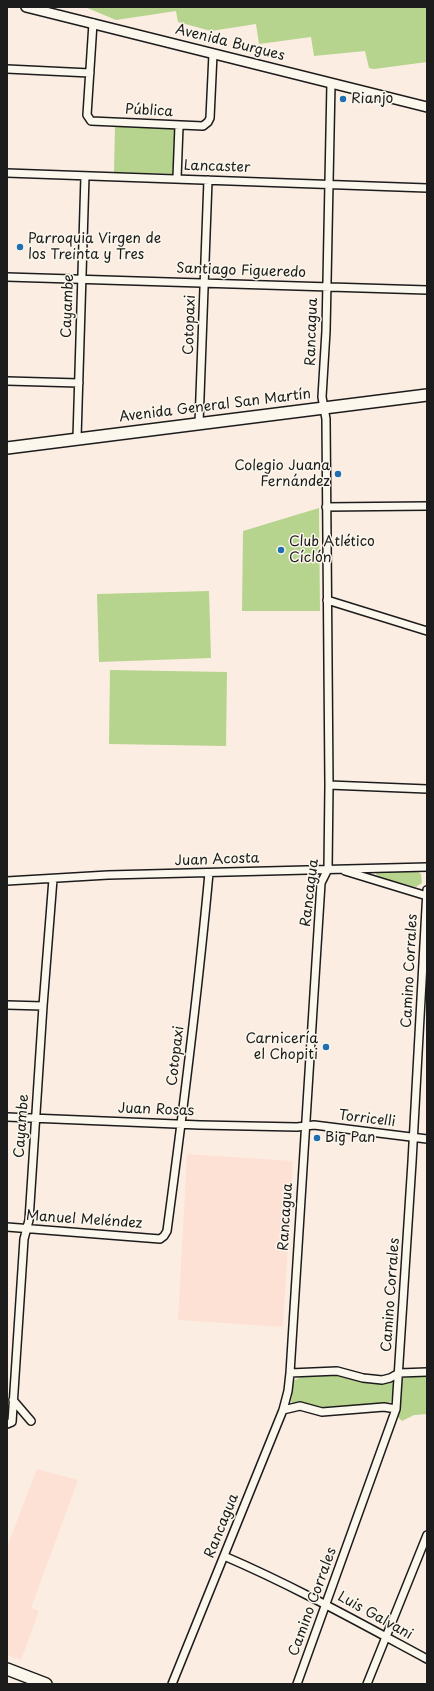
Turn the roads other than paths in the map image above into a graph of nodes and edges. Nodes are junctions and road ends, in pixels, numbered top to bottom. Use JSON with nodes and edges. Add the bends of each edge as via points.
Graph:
{"nodes":[{"id":1,"x":26,"y":7,"type":"edge"},
{"id":2,"x":92,"y":23,"type":"junction"},
{"id":3,"x":213,"y":54,"type":"junction"},
{"id":4,"x":7,"y":69,"type":"edge"},
{"id":5,"x":90,"y":73,"type":"junction"},
{"id":6,"x":331,"y":83,"type":"junction"},
{"id":7,"x":427,"y":107,"type":"edge"},
{"id":8,"x":179,"y":126,"type":"junction"},
{"id":9,"x":7,"y":173,"type":"edge"},
{"id":10,"x":85,"y":176,"type":"junction"},
{"id":11,"x":177,"y":178,"type":"junction"},
{"id":12,"x":208,"y":180,"type":"junction"},
{"id":13,"x":329,"y":184,"type":"junction"},
{"id":14,"x":427,"y":188,"type":"edge"},
{"id":15,"x":7,"y":277,"type":"edge"},
{"id":16,"x":82,"y":279,"type":"junction"},
{"id":17,"x":204,"y":283,"type":"junction"},
{"id":18,"x":327,"y":287,"type":"junction"},
{"id":19,"x":427,"y":290,"type":"edge"},
{"id":20,"x":7,"y":381,"type":"edge"},
{"id":21,"x":79,"y":383,"type":"junction"},
{"id":22,"x":427,"y":395,"type":"edge"},
{"id":23,"x":324,"y":407,"type":"junction"},
{"id":24,"x":199,"y":423,"type":"junction"},
{"id":25,"x":78,"y":438,"type":"junction"},
{"id":26,"x":7,"y":448,"type":"edge"},
{"id":27,"x":427,"y":506,"type":"edge"},
{"id":28,"x":326,"y":507,"type":"junction"},
{"id":29,"x":327,"y":600,"type":"junction"},
{"id":30,"x":427,"y":631,"type":"edge"},
{"id":31,"x":329,"y":785,"type":"junction"},
{"id":32,"x":427,"y":789,"type":"edge"},
{"id":33,"x":427,"y":867,"type":"edge"},
{"id":34,"x":328,"y":869,"type":"junction"},
{"id":35,"x":342,"y":869,"type":"junction"},
{"id":36,"x":209,"y":873,"type":"junction"},
{"id":37,"x":53,"y":879,"type":"junction"},
{"id":38,"x":7,"y":881,"type":"edge"},
{"id":39,"x":427,"y":890,"type":"edge"},
{"id":40,"x":427,"y":896,"type":"edge"},
{"id":41,"x":7,"y":1005,"type":"edge"},
{"id":42,"x":42,"y":1006,"type":"junction"},
{"id":43,"x":7,"y":1117,"type":"edge"},
{"id":44,"x":35,"y":1118,"type":"junction"},
{"id":45,"x":182,"y":1124,"type":"junction"},
{"id":46,"x":305,"y":1126,"type":"junction"},
{"id":47,"x":413,"y":1138,"type":"junction"},
{"id":48,"x":427,"y":1139,"type":"edge"},
{"id":49,"x":7,"y":1227,"type":"edge"},
{"id":50,"x":26,"y":1229,"type":"junction"},
{"id":51,"x":160,"y":1239,"type":"joint"},
{"id":52,"x":427,"y":1372,"type":"edge"},
{"id":53,"x":290,"y":1373,"type":"junction"},
{"id":54,"x":399,"y":1373,"type":"junction"},
{"id":55,"x":13,"y":1400,"type":"junction"},
{"id":56,"x":283,"y":1410,"type":"junction"},
{"id":57,"x":396,"y":1410,"type":"junction"},
{"id":58,"x":31,"y":1421,"type":"dead end"},
{"id":59,"x":9,"y":1423,"type":"edge"},
{"id":60,"x":427,"y":1535,"type":"edge"},
{"id":61,"x":224,"y":1556,"type":"junction"},
{"id":62,"x":326,"y":1604,"type":"junction"},
{"id":63,"x":386,"y":1637,"type":"junction"},
{"id":64,"x":427,"y":1659,"type":"edge"},
{"id":65,"x":7,"y":1669,"type":"edge"},
{"id":66,"x":46,"y":1684,"type":"edge"},
{"id":67,"x":172,"y":1684,"type":"edge"},
{"id":68,"x":297,"y":1684,"type":"edge"},
{"id":69,"x":367,"y":1684,"type":"edge"}],
"edges":[{"from":1,"to":2,"type":"street","name":"Avenida Burgues"},
{"from":2,"to":3,"type":"street","name":"Avenida Burgues"},
{"from":2,"to":5,"type":"street"},
{"from":3,"to":6,"type":"street","name":"Avenida Burgues"},
{"from":3,"to":8,"type":"street","name":"Pública","via":[[210,118],[203,126]]},
{"from":4,"to":5,"type":"street"},
{"from":5,"to":8,"type":"street","name":"Pública","via":[[87,115],[89,119]]},
{"from":6,"to":7,"type":"street","name":"Avenida Burgues"},
{"from":6,"to":13,"type":"street","name":"Rancagua"},
{"from":8,"to":11,"type":"street"},
{"from":9,"to":10,"type":"street","name":"Lancaster"},
{"from":10,"to":11,"type":"street","name":"Lancaster"},
{"from":10,"to":16,"type":"street","name":"Cayambe"},
{"from":11,"to":12,"type":"street","name":"Lancaster"},
{"from":12,"to":13,"type":"street","name":"Lancaster"},
{"from":12,"to":17,"type":"street","name":"Cotopaxi"},
{"from":13,"to":14,"type":"street","name":"Lancaster"},
{"from":13,"to":18,"type":"street","name":"Rancagua"},
{"from":15,"to":16,"type":"street","name":"Santiago Figueredo"},
{"from":16,"to":17,"type":"street","name":"Santiago Figueredo"},
{"from":16,"to":21,"type":"street","name":"Cayambe"},
{"from":17,"to":18,"type":"street","name":"Santiago Figueredo"},
{"from":17,"to":24,"type":"street","name":"Cotopaxi"},
{"from":18,"to":19,"type":"street","name":"Santiago Figueredo"},
{"from":18,"to":23,"type":"street","name":"Rancagua","via":[[322,397]]},
{"from":20,"to":21,"type":"street"},
{"from":21,"to":25,"type":"street","name":"Cayambe"},
{"from":22,"to":23,"type":"main road","name":"Avenida General San Martín"},
{"from":23,"to":24,"type":"main road","name":"Avenida General San Martín"},
{"from":23,"to":28,"type":"street","name":"Rancagua"},
{"from":24,"to":25,"type":"main road","name":"Avenida General San Martín"},
{"from":25,"to":26,"type":"main road","name":"Avenida General San Martín"},
{"from":27,"to":28,"type":"street"},
{"from":28,"to":29,"type":"street","name":"Rancagua"},
{"from":29,"to":30,"type":"street"},
{"from":29,"to":31,"type":"street","name":"Rancagua"},
{"from":31,"to":32,"type":"street"},
{"from":31,"to":34,"type":"street","name":"Rancagua"},
{"from":33,"to":35,"type":"street","name":"Juan Acosta"},
{"from":34,"to":35,"type":"street","name":"Juan Acosta"},
{"from":34,"to":36,"type":"street","name":"Juan Acosta"},
{"from":34,"to":46,"type":"street","name":"Rancagua","via":[[321,883]]},
{"from":35,"to":40,"type":"street"},
{"from":36,"to":37,"type":"street","name":"Juan Acosta"},
{"from":36,"to":45,"type":"street","name":"Cotopaxi"},
{"from":37,"to":38,"type":"street","name":"Juan Acosta"},
{"from":37,"to":42,"type":"street","name":"Cayambe"},
{"from":39,"to":40,"type":"street","name":"Camino Corrales"},
{"from":40,"to":47,"type":"street","name":"Camino Corrales"},
{"from":41,"to":42,"type":"street"},
{"from":42,"to":44,"type":"street","name":"Cayambe"},
{"from":43,"to":44,"type":"street","name":"Juan Rosas"},
{"from":44,"to":45,"type":"street","name":"Juan Rosas"},
{"from":44,"to":50,"type":"street","name":"Cayambe","via":[[29,1220]]},
{"from":45,"to":46,"type":"street","name":"Juan Rosas"},
{"from":45,"to":51,"type":"street","name":"Cotopaxi","via":[[167,1230]]},
{"from":46,"to":47,"type":"street","name":"Torricelli"},
{"from":46,"to":53,"type":"street","name":"Rancagua"},
{"from":47,"to":48,"type":"street","name":"Torricelli"},
{"from":47,"to":54,"type":"street","name":"Camino Corrales"},
{"from":49,"to":50,"type":"street","name":"Manuel Meléndez"},
{"from":50,"to":51,"type":"street","name":"Manuel Meléndez"},
{"from":50,"to":55,"type":"street","name":"Cayambe"},
{"from":52,"to":54,"type":"street"},
{"from":53,"to":54,"type":"street","via":[[337,1371],[382,1380]]},
{"from":53,"to":56,"type":"street","name":"Rancagua"},
{"from":54,"to":57,"type":"street","name":"Camino Corrales"},
{"from":55,"to":58,"type":"street"},
{"from":55,"to":59,"type":"street","name":"Cayambe"},
{"from":56,"to":57,"type":"street","via":[[300,1406],[322,1412],[384,1407]]},
{"from":56,"to":61,"type":"street","name":"Rancagua"},
{"from":57,"to":62,"type":"street","name":"Camino Corrales"},
{"from":60,"to":63,"type":"street"},
{"from":61,"to":62,"type":"street","name":"Luis Galvani"},
{"from":61,"to":67,"type":"street","name":"Rancagua"},
{"from":62,"to":63,"type":"street","name":"Luis Galvani"},
{"from":62,"to":68,"type":"street","name":"Camino Corrales"},
{"from":63,"to":64,"type":"street","name":"Luis Galvani"},
{"from":63,"to":69,"type":"street"},
{"from":65,"to":66,"type":"main road"}]}
